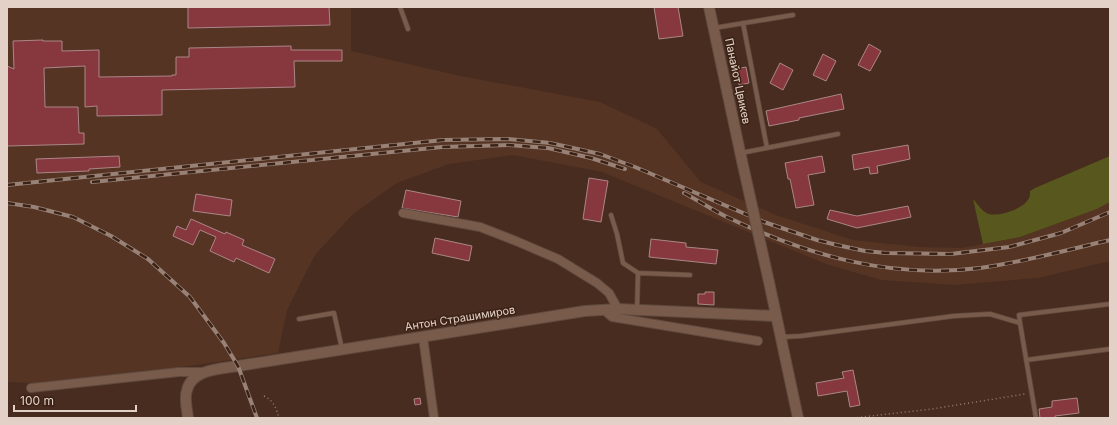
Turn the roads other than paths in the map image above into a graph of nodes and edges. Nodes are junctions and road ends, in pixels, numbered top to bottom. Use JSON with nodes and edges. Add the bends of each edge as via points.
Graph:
{"nodes":[{"id":1,"x":400,"y":7,"type":"edge"},
{"id":2,"x":709,"y":7,"type":"edge"},
{"id":3,"x":793,"y":15,"type":"dead end"},
{"id":4,"x":743,"y":23,"type":"junction"},
{"id":5,"x":714,"y":28,"type":"junction"},
{"id":6,"x":408,"y":29,"type":"dead end"},
{"id":7,"x":838,"y":134,"type":"dead end"},
{"id":8,"x":767,"y":148,"type":"junction"},
{"id":9,"x":742,"y":157,"type":"junction"},
{"id":10,"x":402,"y":213,"type":"dead end"},
{"id":11,"x":611,"y":215,"type":"dead end"},
{"id":12,"x":638,"y":273,"type":"junction"},
{"id":13,"x":690,"y":275,"type":"dead end"},
{"id":14,"x":1110,"y":304,"type":"edge"},
{"id":15,"x":618,"y":309,"type":"junction"},
{"id":16,"x":604,"y":310,"type":"junction"},
{"id":17,"x":636,"y":310,"type":"junction"},
{"id":18,"x":776,"y":316,"type":"junction"},
{"id":19,"x":299,"y":319,"type":"dead end"},
{"id":20,"x":1020,"y":323,"type":"junction"},
{"id":21,"x":423,"y":337,"type":"junction"},
{"id":22,"x":781,"y":337,"type":"junction"},
{"id":23,"x":758,"y":341,"type":"dead end"},
{"id":24,"x":342,"y":349,"type":"junction"},
{"id":25,"x":1110,"y":349,"type":"edge"},
{"id":26,"x":1026,"y":360,"type":"junction"},
{"id":27,"x":205,"y":372,"type":"junction"},
{"id":28,"x":31,"y":388,"type":"dead end"},
{"id":29,"x":188,"y":418,"type":"edge"},
{"id":30,"x":434,"y":418,"type":"edge"},
{"id":31,"x":798,"y":418,"type":"edge"},
{"id":32,"x":1036,"y":418,"type":"edge"}],
"edges":[{"from":1,"to":6,"type":"lane"},
{"from":2,"to":5,"type":"street","name":"Панайот Цвикев"},
{"from":3,"to":4,"type":"lane"},
{"from":4,"to":5,"type":"lane"},
{"from":4,"to":8,"type":"lane"},
{"from":5,"to":9,"type":"street","name":"Панайот Цвикев"},
{"from":7,"to":8,"type":"lane"},
{"from":8,"to":9,"type":"lane"},
{"from":9,"to":18,"type":"street","name":"Панайот Цвикев","bridge":true},
{"from":10,"to":15,"type":"street","via":[[480,227],[558,259],[609,293]]},
{"from":11,"to":12,"type":"lane","via":[[623,263]]},
{"from":12,"to":13,"type":"lane"},
{"from":12,"to":17,"type":"lane"},
{"from":14,"to":20,"type":"lane","via":[[1019,316]]},
{"from":15,"to":16,"type":"street","name":"Антон Страшимиров"},
{"from":15,"to":17,"type":"street","name":"Антон Страшимиров"},
{"from":16,"to":21,"type":"street","name":"Антон Страшимиров"},
{"from":16,"to":23,"type":"street","via":[[612,317]]},
{"from":17,"to":18,"type":"street","name":"Антон Страшимиров"},
{"from":18,"to":22,"type":"street","name":"Панайот Цвикев"},
{"from":19,"to":24,"type":"lane","via":[[334,313]]},
{"from":20,"to":22,"type":"lane","via":[[990,314],[954,316]]},
{"from":20,"to":26,"type":"lane"},
{"from":21,"to":24,"type":"street","name":"Антон Страшимиров"},
{"from":21,"to":30,"type":"street"},
{"from":22,"to":31,"type":"street","name":"Панайот Цвикев"},
{"from":24,"to":27,"type":"street","name":"Антон Страшимиров"},
{"from":25,"to":26,"type":"lane"},
{"from":26,"to":32,"type":"lane"},
{"from":27,"to":28,"type":"street","via":[[171,373]]},
{"from":27,"to":29,"type":"street","name":"Антон Страшимиров","via":[[195,377],[186,390]]}]}
